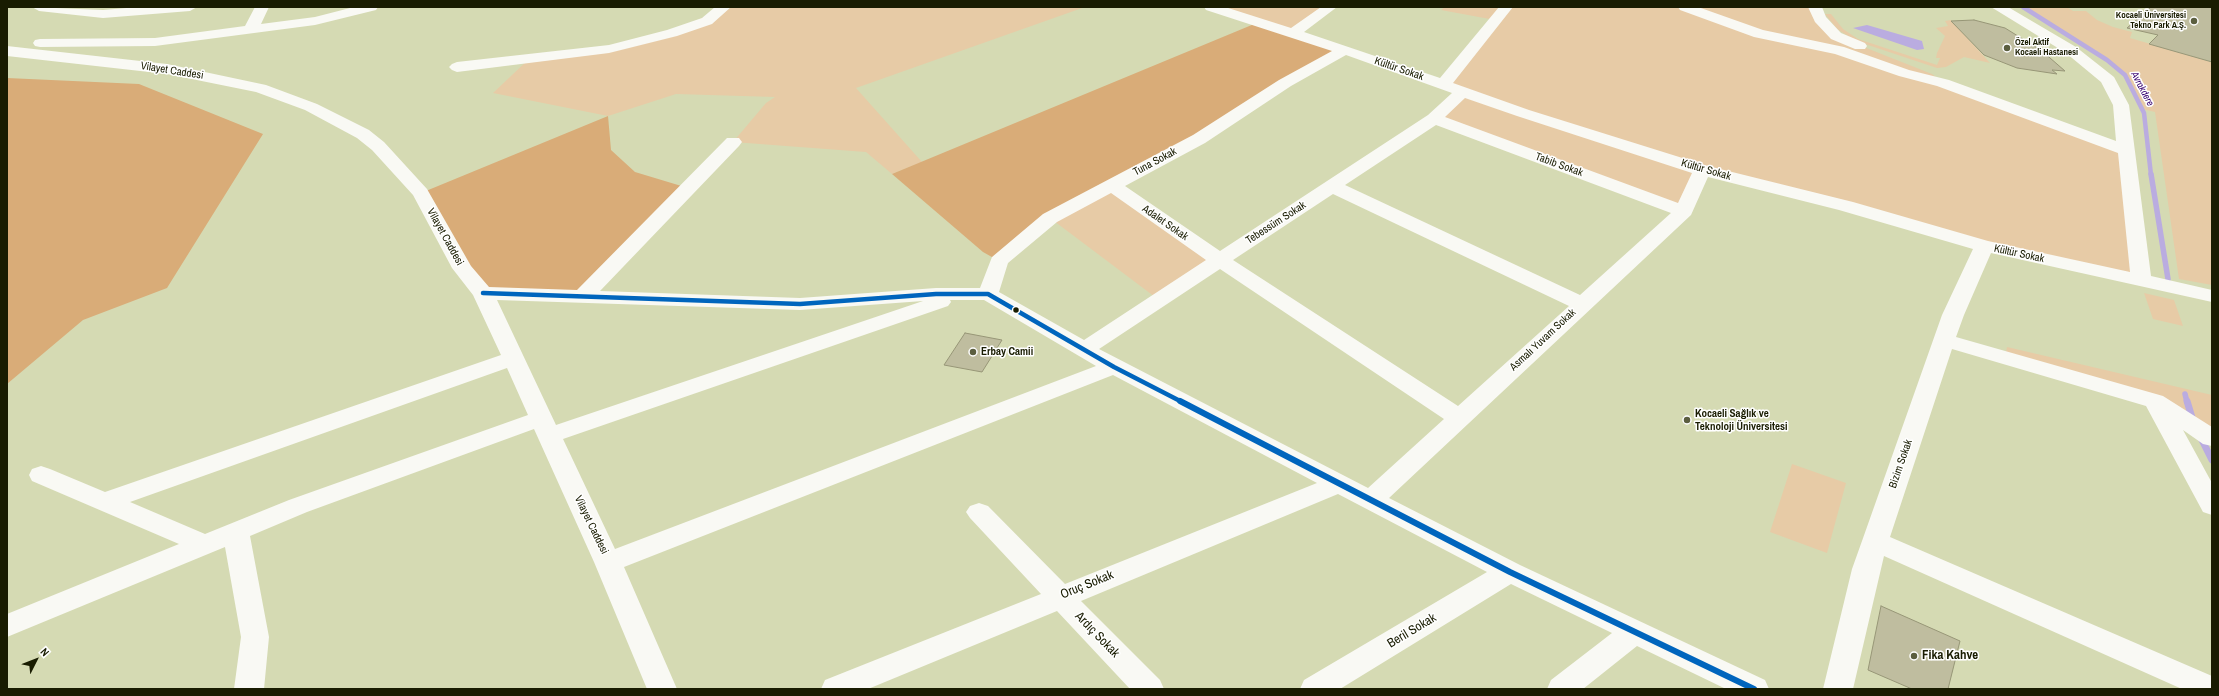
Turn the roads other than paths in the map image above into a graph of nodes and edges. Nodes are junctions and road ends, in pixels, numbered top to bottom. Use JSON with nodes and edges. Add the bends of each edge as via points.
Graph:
{"nodes":[{"id":1,"x":39,"y":7,"type":"edge"},
{"id":2,"x":190,"y":7,"type":"edge"},
{"id":3,"x":262,"y":7,"type":"edge"},
{"id":4,"x":724,"y":7,"type":"edge"},
{"id":5,"x":1211,"y":7,"type":"edge"},
{"id":6,"x":1330,"y":7,"type":"edge"},
{"id":7,"x":1506,"y":7,"type":"edge"},
{"id":8,"x":1686,"y":7,"type":"edge"},
{"id":9,"x":1814,"y":7,"type":"edge"},
{"id":10,"x":1998,"y":7,"type":"edge"},
{"id":11,"x":363,"y":8,"type":"edge"},
{"id":12,"x":71,"y":9,"type":"edge"},
{"id":13,"x":250,"y":31,"type":"junction"},
{"id":14,"x":1293,"y":33,"type":"junction"},
{"id":15,"x":7,"y":45,"type":"edge"},
{"id":16,"x":1345,"y":50,"type":"junction"},
{"id":17,"x":7,"y":51,"type":"edge"},
{"id":18,"x":457,"y":67,"type":"dead end"},
{"id":19,"x":1942,"y":83,"type":"junction"},
{"id":20,"x":1443,"y":84,"type":"junction"},
{"id":21,"x":1463,"y":91,"type":"junction"},
{"id":22,"x":1434,"y":119,"type":"junction"},
{"id":23,"x":733,"y":142,"type":"dead end"},
{"id":24,"x":2126,"y":150,"type":"junction"},
{"id":25,"x":1702,"y":170,"type":"junction"},
{"id":26,"x":1112,"y":185,"type":"junction"},
{"id":27,"x":1332,"y":186,"type":"junction"},
{"id":28,"x":1684,"y":212,"type":"junction"},
{"id":29,"x":1984,"y":246,"type":"junction"},
{"id":30,"x":1219,"y":260,"type":"junction"},
{"id":31,"x":2141,"y":281,"type":"junction"},
{"id":32,"x":483,"y":293,"type":"junction"},
{"id":33,"x":977,"y":294,"type":"junction"},
{"id":34,"x":2212,"y":296,"type":"edge"},
{"id":35,"x":582,"y":297,"type":"junction"},
{"id":36,"x":1582,"y":304,"type":"junction"},
{"id":37,"x":1944,"y":340,"type":"junction"},
{"id":38,"x":1085,"y":349,"type":"junction"},
{"id":39,"x":514,"y":358,"type":"junction"},
{"id":40,"x":1114,"y":367,"type":"junction"},
{"id":41,"x":2156,"y":401,"type":"junction"},
{"id":42,"x":1459,"y":418,"type":"junction"},
{"id":43,"x":544,"y":427,"type":"junction"},
{"id":44,"x":2212,"y":438,"type":"edge"},
{"id":45,"x":41,"y":475,"type":"dead end"},
{"id":46,"x":1339,"y":484,"type":"junction"},
{"id":47,"x":1371,"y":500,"type":"junction"},
{"id":48,"x":104,"y":502,"type":"junction"},
{"id":49,"x":2212,"y":506,"type":"edge"},
{"id":50,"x":978,"y":512,"type":"dead end"},
{"id":51,"x":236,"y":531,"type":"junction"},
{"id":52,"x":1875,"y":541,"type":"junction"},
{"id":53,"x":204,"y":544,"type":"junction"},
{"id":54,"x":608,"y":562,"type":"junction"},
{"id":55,"x":1510,"y":572,"type":"junction"},
{"id":56,"x":1060,"y":596,"type":"junction"},
{"id":57,"x":7,"y":626,"type":"edge"},
{"id":58,"x":1635,"y":631,"type":"junction"},
{"id":59,"x":2212,"y":688,"type":"edge"},
{"id":60,"x":249,"y":689,"type":"edge"},
{"id":61,"x":662,"y":689,"type":"edge"},
{"id":62,"x":836,"y":689,"type":"edge"},
{"id":63,"x":1149,"y":689,"type":"edge"},
{"id":64,"x":1315,"y":689,"type":"edge"},
{"id":65,"x":1562,"y":689,"type":"edge"},
{"id":66,"x":1754,"y":689,"type":"edge"},
{"id":67,"x":1838,"y":689,"type":"edge"}],
"edges":[{"from":1,"to":12,"type":"street"},
{"from":2,"to":12,"type":"street","via":[[103,14]]},
{"from":3,"to":13,"type":"street"},
{"from":4,"to":18,"type":"street","via":[[706,21],[672,33],[609,49]]},
{"from":5,"to":14,"type":"street","name":"Kültür Sokak"},
{"from":6,"to":14,"type":"street"},
{"from":7,"to":20,"type":"street","via":[[1453,75]]},
{"from":8,"to":19,"type":"street","via":[[1759,34],[1839,50],[1904,73]]},
{"from":9,"to":19,"type":"street","via":[[1820,19],[1836,36],[1932,74]]},
{"from":10,"to":24,"type":"street","via":[[2071,50],[2108,80],[2121,105]]},
{"from":11,"to":13,"type":"street","via":[[315,21]]},
{"from":13,"to":15,"type":"street","via":[[155,42]]},
{"from":14,"to":16,"type":"street","name":"Kültür Sokak"},
{"from":16,"to":20,"type":"street","name":"Kültür Sokak"},
{"from":16,"to":26,"type":"street","name":"Tuna Sokak","via":[[1286,83],[1200,139]]},
{"from":17,"to":32,"type":"street","name":"Vilayet Caddesi","via":[[167,69],[260,88],[311,106],[364,134],[378,146],[421,193],[462,268]]},
{"from":19,"to":24,"type":"street"},
{"from":20,"to":21,"type":"street","name":"Kültür Sokak"},
{"from":21,"to":22,"type":"street","name":"Tebessüm Sokak"},
{"from":21,"to":25,"type":"street","name":"Kültür Sokak"},
{"from":22,"to":27,"type":"street","name":"Tebessüm Sokak"},
{"from":22,"to":28,"type":"street","name":"Tabib Sokak"},
{"from":23,"to":35,"type":"street"},
{"from":24,"to":31,"type":"street"},
{"from":25,"to":28,"type":"street","name":"Asmalı Yuvam Sokak"},
{"from":25,"to":29,"type":"street","name":"Kültür Sokak","via":[[1846,206]]},
{"from":26,"to":30,"type":"street","name":"Adalet Sokak"},
{"from":26,"to":33,"type":"street","name":"Tuna Sokak","via":[[1050,218],[999,261]]},
{"from":27,"to":30,"type":"street","name":"Tebessüm Sokak"},
{"from":27,"to":36,"type":"street"},
{"from":28,"to":36,"type":"street","name":"Asmalı Yuvam Sokak"},
{"from":29,"to":31,"type":"street","name":"Kültür Sokak"},
{"from":29,"to":37,"type":"street","name":"Bizim Sokak"},
{"from":30,"to":38,"type":"street","name":"Tebessüm Sokak"},
{"from":30,"to":42,"type":"street","name":"Adalet Sokak"},
{"from":31,"to":34,"type":"street","name":"Kültür Sokak"},
{"from":32,"to":35,"type":"street"},
{"from":32,"to":39,"type":"street","name":"Vilayet Caddesi"},
{"from":33,"to":35,"type":"street","via":[[800,304]]},
{"from":33,"to":38,"type":"street"},
{"from":33,"to":43,"type":"street"},
{"from":36,"to":42,"type":"street","name":"Asmalı Yuvam Sokak"},
{"from":37,"to":41,"type":"street"},
{"from":37,"to":52,"type":"street","name":"Bizim Sokak"},
{"from":38,"to":40,"type":"street"},
{"from":39,"to":43,"type":"street","name":"Vilayet Caddesi"},
{"from":39,"to":48,"type":"street"},
{"from":40,"to":46,"type":"street"},
{"from":40,"to":54,"type":"street"},
{"from":41,"to":44,"type":"street"},
{"from":41,"to":49,"type":"street"},
{"from":42,"to":47,"type":"street","name":"Asmalı Yuvam Sokak"},
{"from":43,"to":51,"type":"street","via":[[298,506]]},
{"from":43,"to":54,"type":"street","name":"Vilayet Caddesi"},
{"from":45,"to":48,"type":"street"},
{"from":46,"to":47,"type":"street"},
{"from":46,"to":56,"type":"street","name":"Oruç Sokak"},
{"from":47,"to":55,"type":"street"},
{"from":48,"to":53,"type":"street"},
{"from":50,"to":56,"type":"street","name":"Ardıç Sokak"},
{"from":51,"to":53,"type":"street"},
{"from":51,"to":60,"type":"street","via":[[255,637]]},
{"from":52,"to":59,"type":"street"},
{"from":52,"to":67,"type":"street","name":"Bizim Sokak"},
{"from":53,"to":57,"type":"street"},
{"from":54,"to":61,"type":"street","name":"Vilayet Caddesi"},
{"from":55,"to":58,"type":"street"},
{"from":55,"to":64,"type":"street","name":"Beril Sokak"},
{"from":56,"to":62,"type":"street","name":"Oruç Sokak"},
{"from":56,"to":63,"type":"street","name":"Ardıç Sokak"},
{"from":58,"to":65,"type":"street"},
{"from":58,"to":66,"type":"street"}]}
